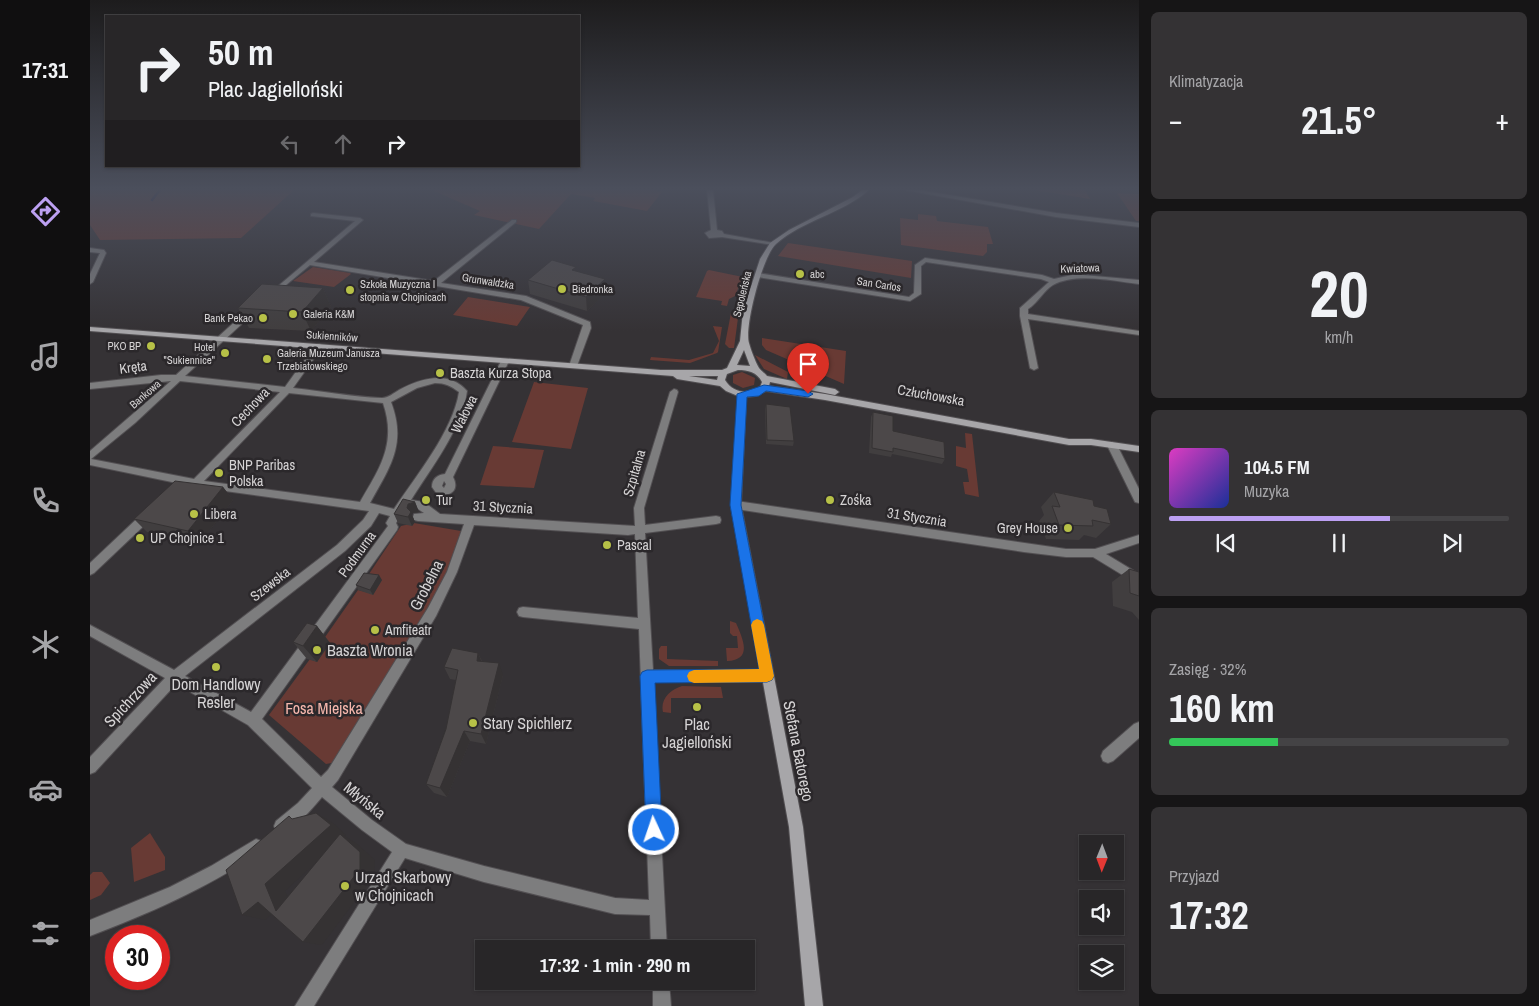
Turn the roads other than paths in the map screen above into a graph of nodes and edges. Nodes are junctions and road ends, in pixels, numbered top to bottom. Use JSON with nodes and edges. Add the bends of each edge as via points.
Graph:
{"nodes":[{"id":1,"x":340,"y":237,"type":"edge"},
{"id":2,"x":494,"y":237,"type":"edge"},
{"id":3,"x":733,"y":237,"type":"edge"},
{"id":4,"x":782,"y":237,"type":"edge"},
{"id":5,"x":772,"y":244,"type":"junction"},
{"id":6,"x":90,"y":250,"type":"edge"},
{"id":7,"x":308,"y":263,"type":"junction"},
{"id":8,"x":758,"y":275,"type":"junction"},
{"id":9,"x":1053,"y":281,"type":"junction"},
{"id":10,"x":90,"y":282,"type":"edge"},
{"id":11,"x":1139,"y":282,"type":"edge"},
{"id":12,"x":435,"y":284,"type":"junction"},
{"id":13,"x":266,"y":299,"type":"edge"},
{"id":14,"x":1032,"y":304,"type":"junction"},
{"id":15,"x":258,"y":306,"type":"edge"},
{"id":16,"x":1024,"y":316,"type":"junction"},
{"id":17,"x":1047,"y":319,"type":"junction"},
{"id":18,"x":90,"y":329,"type":"edge"},
{"id":19,"x":1139,"y":333,"type":"edge"},
{"id":20,"x":219,"y":339,"type":"junction"},
{"id":21,"x":744,"y":341,"type":"junction"},
{"id":22,"x":318,"y":346,"type":"junction"},
{"id":23,"x":505,"y":361,"type":"junction"},
{"id":24,"x":573,"y":366,"type":"junction"},
{"id":25,"x":1034,"y":368,"type":"dead end"},
{"id":26,"x":727,"y":370,"type":"junction"},
{"id":27,"x":756,"y":370,"type":"junction"},
{"id":28,"x":661,"y":373,"type":"junction"},
{"id":29,"x":179,"y":378,"type":"junction"},
{"id":30,"x":765,"y":378,"type":"junction"},
{"id":31,"x":723,"y":384,"type":"junction"},
{"id":32,"x":101,"y":385,"type":"junction"},
{"id":33,"x":90,"y":386,"type":"edge"},
{"id":34,"x":764,"y":388,"type":"junction"},
{"id":35,"x":286,"y":391,"type":"junction"},
{"id":36,"x":674,"y":392,"type":"dead end"},
{"id":37,"x":742,"y":394,"type":"junction"},
{"id":38,"x":90,"y":395,"type":"edge"},
{"id":39,"x":386,"y":400,"type":"junction"},
{"id":40,"x":1091,"y":442,"type":"junction"},
{"id":41,"x":1112,"y":445,"type":"junction"},
{"id":42,"x":1139,"y":449,"type":"edge"},
{"id":43,"x":90,"y":456,"type":"edge"},
{"id":44,"x":90,"y":462,"type":"edge"},
{"id":45,"x":447,"y":479,"type":"dead end"},
{"id":46,"x":186,"y":483,"type":"junction"},
{"id":47,"x":1139,"y":499,"type":"edge"},
{"id":48,"x":403,"y":503,"type":"junction"},
{"id":49,"x":736,"y":505,"type":"junction"},
{"id":50,"x":363,"y":506,"type":"junction"},
{"id":51,"x":155,"y":508,"type":"edge"},
{"id":52,"x":376,"y":508,"type":"junction"},
{"id":53,"x":397,"y":513,"type":"junction"},
{"id":54,"x":418,"y":517,"type":"dead end"},
{"id":55,"x":438,"y":518,"type":"junction"},
{"id":56,"x":471,"y":520,"type":"junction"},
{"id":57,"x":716,"y":520,"type":"dead end"},
{"id":58,"x":640,"y":531,"type":"junction"},
{"id":59,"x":1139,"y":539,"type":"edge"},
{"id":60,"x":1095,"y":553,"type":"junction"},
{"id":61,"x":90,"y":570,"type":"edge"},
{"id":62,"x":1139,"y":580,"type":"edge"},
{"id":63,"x":523,"y":612,"type":"dead end"},
{"id":64,"x":645,"y":624,"type":"junction"},
{"id":65,"x":90,"y":630,"type":"edge"},
{"id":66,"x":175,"y":676,"type":"junction"},
{"id":67,"x":647,"y":676,"type":"junction"},
{"id":68,"x":767,"y":676,"type":"junction"},
{"id":69,"x":253,"y":720,"type":"junction"},
{"id":70,"x":1139,"y":730,"type":"edge"},
{"id":71,"x":1108,"y":756,"type":"dead end"},
{"id":72,"x":90,"y":767,"type":"edge"},
{"id":73,"x":322,"y":789,"type":"junction"},
{"id":74,"x":402,"y":850,"type":"junction"},
{"id":75,"x":658,"y":908,"type":"junction"},
{"id":76,"x":90,"y":928,"type":"edge"},
{"id":77,"x":659,"y":940,"type":"edge"},
{"id":78,"x":661,"y":990,"type":"edge"},
{"id":79,"x":304,"y":1006,"type":"edge"},
{"id":80,"x":662,"y":1006,"type":"edge"},
{"id":81,"x":814,"y":1006,"type":"edge"}],
"edges":[{"from":1,"to":7,"type":"street"},
{"from":2,"to":12,"type":"street"},
{"from":3,"to":5,"type":"street"},
{"from":4,"to":5,"type":"main road","name":"Sępoleńska"},
{"from":5,"to":8,"type":"main road","name":"Sępoleńska"},
{"from":6,"to":10,"type":"street","via":[[103,253]]},
{"from":7,"to":12,"type":"street","name":"Grunwaldzka"},
{"from":7,"to":13,"type":"street"},
{"from":8,"to":9,"type":"street","name":"San Carlos","via":[[910,298],[917,294],[918,264],[925,260]]},
{"from":8,"to":21,"type":"main road","name":"Sępoleńska","via":[[747,311]]},
{"from":9,"to":11,"type":"street","name":"Kwiatowa","via":[[1090,278]]},
{"from":9,"to":14,"type":"street","name":"Kwiatowa"},
{"from":12,"to":24,"type":"street","name":"Grunwaldzka","via":[[523,298],[584,322],[587,328]]},
{"from":14,"to":16,"type":"street","name":"Kwiatowa","via":[[1024,308]]},
{"from":14,"to":17,"type":"street"},
{"from":15,"to":20,"type":"street","name":"Bankowa"},
{"from":16,"to":17,"type":"street"},
{"from":16,"to":25,"type":"street"},
{"from":17,"to":19,"type":"street"},
{"from":18,"to":20,"type":"main road","name":"Sukienników"},
{"from":20,"to":22,"type":"main road","name":"Sukienników"},
{"from":20,"to":29,"type":"street","name":"Bankowa"},
{"from":21,"to":26,"type":"main road","name":"Sępoleńska"},
{"from":21,"to":27,"type":"main road","name":"Sępoleńska"},
{"from":22,"to":23,"type":"main road","name":"Sukienników"},
{"from":22,"to":35,"type":"street","name":"Cechowa"},
{"from":23,"to":24,"type":"main road","name":"Sukienników"},
{"from":23,"to":45,"type":"street","name":"Wałowa"},
{"from":24,"to":28,"type":"main road","name":"Sukienników"},
{"from":26,"to":27,"type":"main road","via":[[744,367]]},
{"from":26,"to":28,"type":"main road","name":"Sukienników"},
{"from":26,"to":31,"type":"main road"},
{"from":27,"to":30,"type":"main road"},
{"from":28,"to":31,"type":"main road","name":"Sukienników"},
{"from":29,"to":32,"type":"street","name":"Kręta"},
{"from":29,"to":35,"type":"street","name":"Kręta"},
{"from":29,"to":43,"type":"street","name":"Bankowa"},
{"from":30,"to":34,"type":"main road"},
{"from":30,"to":40,"type":"main road","name":"Człuchowska","via":[[1067,434]]},
{"from":31,"to":37,"type":"main road"},
{"from":32,"to":33,"type":"street","name":"Kręta"},
{"from":32,"to":38,"type":"street"},
{"from":34,"to":37,"type":"main road","via":[[755,394]]},
{"from":34,"to":40,"type":"main road","name":"Człuchowska","via":[[1069,442]]},
{"from":35,"to":39,"type":"street","name":"Kręta"},
{"from":35,"to":46,"type":"street","name":"Cechowa"},
{"from":36,"to":58,"type":"street","name":"Szpitalna","via":[[639,508]]},
{"from":37,"to":49,"type":"main road","name":"Stefana Batorego"},
{"from":39,"to":48,"type":"street","name":"Podmurna","via":[[411,387],[437,380],[448,380],[463,391],[454,420]]},
{"from":39,"to":50,"type":"street","via":[[392,414],[393,450]]},
{"from":40,"to":41,"type":"main road","name":"Człuchowska"},
{"from":41,"to":42,"type":"main road","name":"Człuchowska"},
{"from":41,"to":47,"type":"street"},
{"from":44,"to":46,"type":"street"},
{"from":46,"to":50,"type":"street"},
{"from":48,"to":53,"type":"street","name":"Podmurna"},
{"from":48,"to":55,"type":"street","name":"31 Stycznia","via":[[420,505]]},
{"from":49,"to":60,"type":"street","name":"31 Stycznia","via":[[1024,548]]},
{"from":49,"to":68,"type":"main road","name":"Stefana Batorego"},
{"from":50,"to":52,"type":"street"},
{"from":51,"to":61,"type":"street"},
{"from":52,"to":53,"type":"street"},
{"from":52,"to":66,"type":"street","name":"Szewska","via":[[367,523],[341,548]]},
{"from":53,"to":69,"type":"street","name":"Podmurna","via":[[391,523],[393,527]]},
{"from":54,"to":55,"type":"street","name":"31 Stycznia"},
{"from":55,"to":56,"type":"street","name":"31 Stycznia"},
{"from":56,"to":58,"type":"street","name":"31 Stycznia"},
{"from":56,"to":73,"type":"street","name":"Grobelna","via":[[452,572],[432,612]]},
{"from":57,"to":58,"type":"street","name":"31 Stycznia"},
{"from":58,"to":64,"type":"street","name":"Szpitalna"},
{"from":59,"to":60,"type":"street","name":"31 Stycznia"},
{"from":60,"to":62,"type":"street"},
{"from":63,"to":64,"type":"street"},
{"from":64,"to":67,"type":"street"},
{"from":65,"to":66,"type":"street","name":"Młyńska"},
{"from":66,"to":69,"type":"street","name":"Młyńska"},
{"from":66,"to":72,"type":"street","name":"Spichrzowa"},
{"from":67,"to":68,"type":"street"},
{"from":67,"to":75,"type":"street"},
{"from":68,"to":81,"type":"main road","name":"Stefana Batorego","via":[[796,827]]},
{"from":69,"to":73,"type":"street","name":"Młyńska"},
{"from":70,"to":71,"type":"street"},
{"from":73,"to":74,"type":"street","name":"Młyńska"},
{"from":73,"to":76,"type":"street","name":"Grobelna","via":[[303,808],[223,870],[168,898]]},
{"from":74,"to":75,"type":"street","name":"Młyńska","via":[[615,906]]},
{"from":74,"to":79,"type":"street"},
{"from":75,"to":77,"type":"street"},
{"from":78,"to":80,"type":"street"}]}
